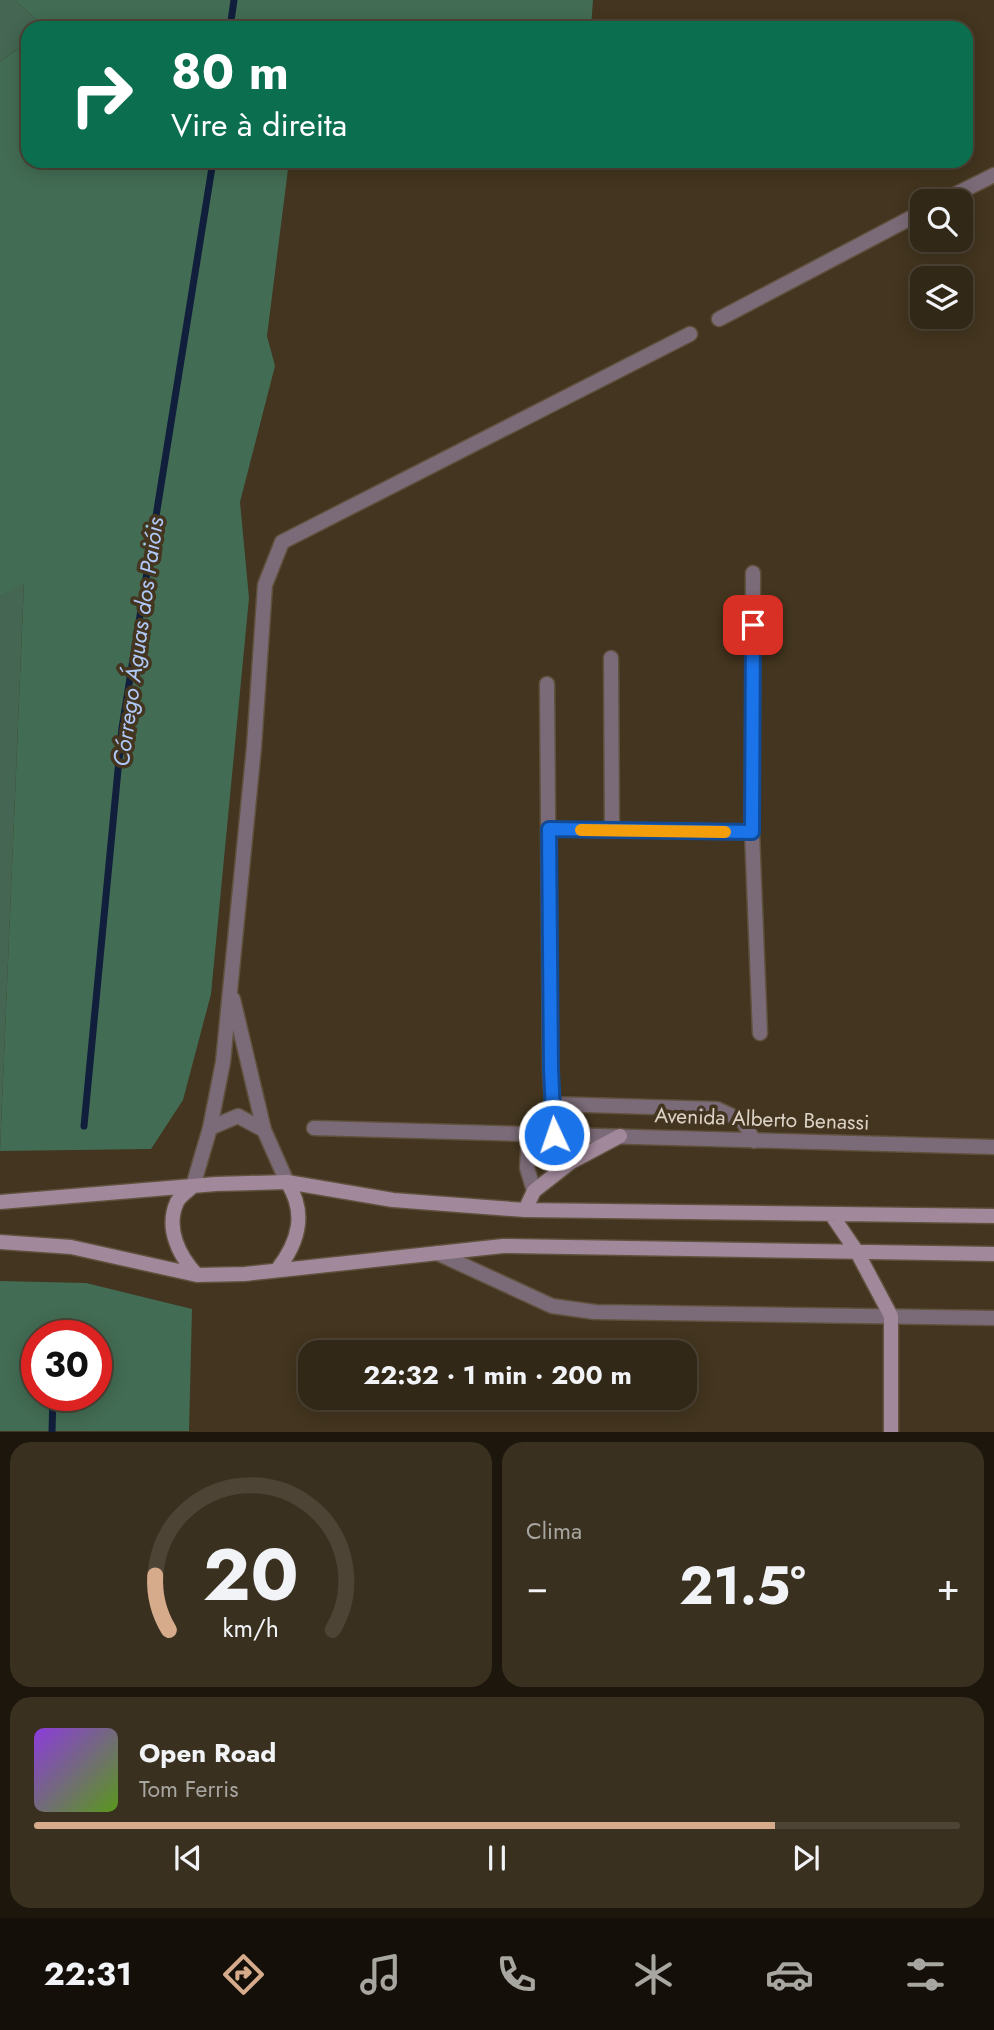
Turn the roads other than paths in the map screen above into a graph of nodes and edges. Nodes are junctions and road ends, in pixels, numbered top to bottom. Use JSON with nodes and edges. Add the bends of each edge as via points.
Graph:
{"nodes":[{"id":1,"x":994,"y":175,"type":"edge"},
{"id":2,"x":966,"y":189,"type":"edge"},
{"id":3,"x":910,"y":218,"type":"edge"},
{"id":4,"x":719,"y":319,"type":"dead end"},
{"id":5,"x":690,"y":334,"type":"dead end"},
{"id":6,"x":753,"y":573,"type":"dead end"},
{"id":7,"x":611,"y":659,"type":"dead end"},
{"id":8,"x":547,"y":684,"type":"dead end"},
{"id":9,"x":549,"y":829,"type":"junction"},
{"id":10,"x":612,"y":830,"type":"junction"},
{"id":11,"x":752,"y":832,"type":"junction"},
{"id":12,"x":230,"y":986,"type":"junction"},
{"id":13,"x":760,"y":1033,"type":"dead end"},
{"id":14,"x":553,"y":1104,"type":"junction"},
{"id":15,"x":210,"y":1128,"type":"junction"},
{"id":16,"x":314,"y":1128,"type":"dead end"},
{"id":17,"x":264,"y":1130,"type":"junction"},
{"id":18,"x":529,"y":1135,"type":"junction"},
{"id":19,"x":554,"y":1135,"type":"junction"},
{"id":20,"x":620,"y":1136,"type":"junction"},
{"id":21,"x":754,"y":1140,"type":"junction"},
{"id":22,"x":994,"y":1147,"type":"edge"},
{"id":23,"x":287,"y":1182,"type":"junction"},
{"id":24,"x":193,"y":1186,"type":"junction"},
{"id":25,"x":534,"y":1191,"type":"junction"},
{"id":26,"x":0,"y":1202,"type":"edge"},
{"id":27,"x":525,"y":1210,"type":"junction"},
{"id":28,"x":831,"y":1214,"type":"junction"},
{"id":29,"x":994,"y":1216,"type":"edge"},
{"id":30,"x":0,"y":1242,"type":"edge"},
{"id":31,"x":857,"y":1252,"type":"junction"},
{"id":32,"x":437,"y":1253,"type":"junction"},
{"id":33,"x":994,"y":1254,"type":"edge"},
{"id":34,"x":277,"y":1270,"type":"junction"},
{"id":35,"x":197,"y":1275,"type":"junction"},
{"id":36,"x":891,"y":1316,"type":"junction"},
{"id":37,"x":994,"y":1318,"type":"edge"},
{"id":38,"x":891,"y":1432,"type":"edge"}],
"edges":[{"from":1,"to":2,"type":"street"},
{"from":3,"to":4,"type":"street"},
{"from":5,"to":12,"type":"street","via":[[282,542],[265,584]]},
{"from":6,"to":11,"type":"street"},
{"from":7,"to":10,"type":"street"},
{"from":8,"to":9,"type":"street"},
{"from":9,"to":10,"type":"street"},
{"from":9,"to":14,"type":"street"},
{"from":10,"to":11,"type":"street"},
{"from":11,"to":13,"type":"street"},
{"from":12,"to":15,"type":"street","via":[[223,1062]]},
{"from":12,"to":17,"type":"street"},
{"from":14,"to":19,"type":"street"},
{"from":14,"to":21,"type":"street","via":[[717,1109],[743,1121]]},
{"from":15,"to":17,"type":"street","via":[[238,1116]]},
{"from":15,"to":24,"type":"street"},
{"from":16,"to":18,"type":"street","name":"Avenida Alberto Benassi"},
{"from":17,"to":23,"type":"street"},
{"from":18,"to":19,"type":"street","name":"Avenida Alberto Benassi"},
{"from":18,"to":25,"type":"street","via":[[527,1168]]},
{"from":19,"to":20,"type":"street","name":"Avenida Alberto Benassi"},
{"from":20,"to":21,"type":"street","name":"Avenida Alberto Benassi"},
{"from":20,"to":25,"type":"main road","via":[[571,1162]]},
{"from":21,"to":22,"type":"street","name":"Avenida Alberto Benassi"},
{"from":23,"to":24,"type":"main road"},
{"from":23,"to":27,"type":"main road","via":[[393,1200]]},
{"from":23,"to":34,"type":"main road","via":[[296,1197],[297,1228],[287,1258]]},
{"from":24,"to":26,"type":"main road"},
{"from":24,"to":35,"type":"main road","via":[[177,1200],[173,1233],[186,1263]]},
{"from":25,"to":27,"type":"main road"},
{"from":27,"to":28,"type":"main road"},
{"from":28,"to":29,"type":"main road"},
{"from":28,"to":31,"type":"main road"},
{"from":30,"to":35,"type":"main road","via":[[71,1247]]},
{"from":31,"to":32,"type":"main road","via":[[503,1246]]},
{"from":31,"to":33,"type":"main road"},
{"from":31,"to":36,"type":"main road"},
{"from":32,"to":34,"type":"main road"},
{"from":32,"to":36,"type":"street","via":[[552,1306],[595,1312]]},
{"from":34,"to":35,"type":"main road"},
{"from":36,"to":37,"type":"street"},
{"from":36,"to":38,"type":"main road"}]}
